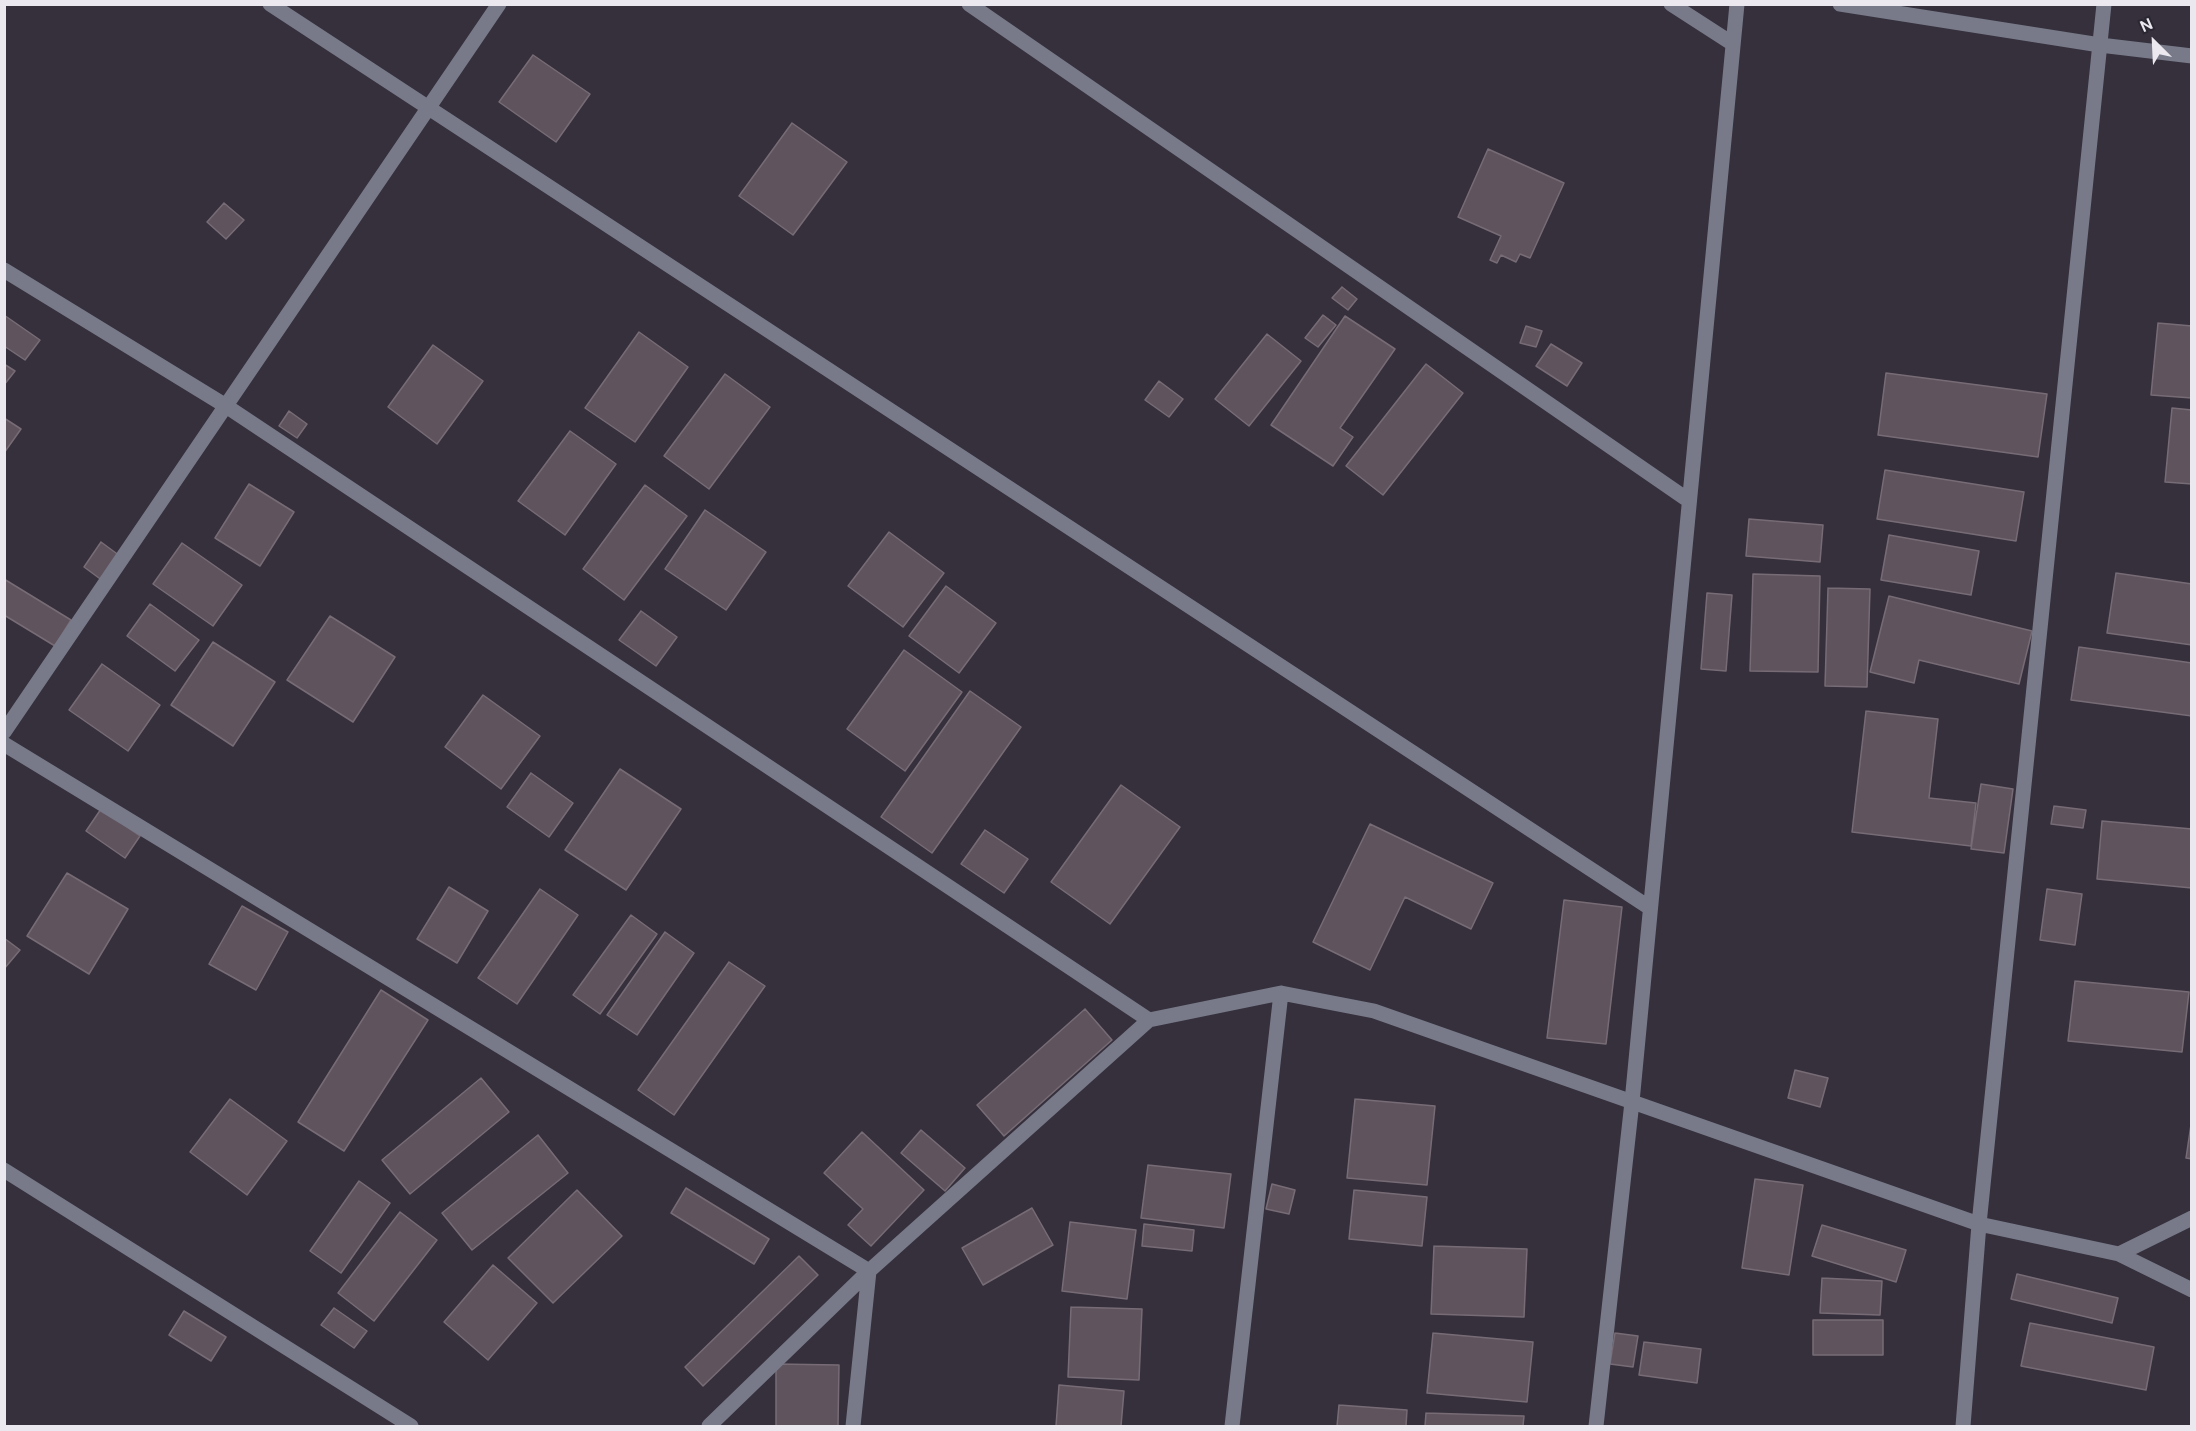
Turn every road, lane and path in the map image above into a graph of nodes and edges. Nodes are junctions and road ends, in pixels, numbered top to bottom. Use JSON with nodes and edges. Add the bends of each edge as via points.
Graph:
{"nodes":[{"id":1,"x":270,"y":4,"type":"edge"},
{"id":2,"x":499,"y":4,"type":"edge"},
{"id":3,"x":969,"y":4,"type":"edge"},
{"id":4,"x":1671,"y":4,"type":"edge"},
{"id":5,"x":1737,"y":4,"type":"edge"},
{"id":6,"x":1840,"y":4,"type":"edge"},
{"id":7,"x":2104,"y":4,"type":"edge"},
{"id":8,"x":1733,"y":44,"type":"junction"},
{"id":9,"x":2100,"y":45,"type":"junction"},
{"id":10,"x":2192,"y":56,"type":"edge"},
{"id":11,"x":429,"y":108,"type":"junction"},
{"id":12,"x":4,"y":270,"type":"edge"},
{"id":13,"x":226,"y":406,"type":"junction"},
{"id":14,"x":1688,"y":500,"type":"junction"},
{"id":15,"x":4,"y":732,"type":"edge"},
{"id":16,"x":4,"y":744,"type":"edge"},
{"id":17,"x":1650,"y":908,"type":"junction"},
{"id":18,"x":1281,"y":993,"type":"junction"},
{"id":19,"x":1149,"y":1020,"type":"junction"},
{"id":20,"x":1632,"y":1102,"type":"junction"},
{"id":21,"x":4,"y":1170,"type":"edge"},
{"id":22,"x":2192,"y":1218,"type":"edge"},
{"id":23,"x":1979,"y":1224,"type":"junction"},
{"id":24,"x":2119,"y":1254,"type":"junction"},
{"id":25,"x":869,"y":1271,"type":"junction"},
{"id":26,"x":2192,"y":1290,"type":"edge"},
{"id":27,"x":411,"y":1426,"type":"edge"},
{"id":28,"x":709,"y":1426,"type":"edge"},
{"id":29,"x":853,"y":1426,"type":"edge"},
{"id":30,"x":1232,"y":1426,"type":"edge"},
{"id":31,"x":1596,"y":1426,"type":"edge"},
{"id":32,"x":1963,"y":1426,"type":"edge"}],
"edges":[{"from":1,"to":11,"type":"street"},
{"from":2,"to":11,"type":"street"},
{"from":3,"to":14,"type":"street"},
{"from":4,"to":8,"type":"street"},
{"from":5,"to":8,"type":"street"},
{"from":6,"to":9,"type":"street"},
{"from":7,"to":9,"type":"street"},
{"from":8,"to":14,"type":"street"},
{"from":9,"to":10,"type":"street"},
{"from":9,"to":23,"type":"street"},
{"from":11,"to":13,"type":"street"},
{"from":11,"to":17,"type":"street"},
{"from":12,"to":13,"type":"street"},
{"from":13,"to":15,"type":"street"},
{"from":13,"to":19,"type":"street"},
{"from":14,"to":17,"type":"street"},
{"from":16,"to":25,"type":"street"},
{"from":17,"to":20,"type":"street"},
{"from":18,"to":19,"type":"street"},
{"from":18,"to":20,"type":"street","via":[[1374,1011]]},
{"from":18,"to":30,"type":"street"},
{"from":19,"to":25,"type":"street"},
{"from":20,"to":23,"type":"street"},
{"from":20,"to":31,"type":"street"},
{"from":21,"to":27,"type":"street"},
{"from":22,"to":24,"type":"street"},
{"from":23,"to":24,"type":"street"},
{"from":23,"to":32,"type":"street"},
{"from":24,"to":26,"type":"street"},
{"from":25,"to":28,"type":"street"},
{"from":25,"to":29,"type":"street"}]}
